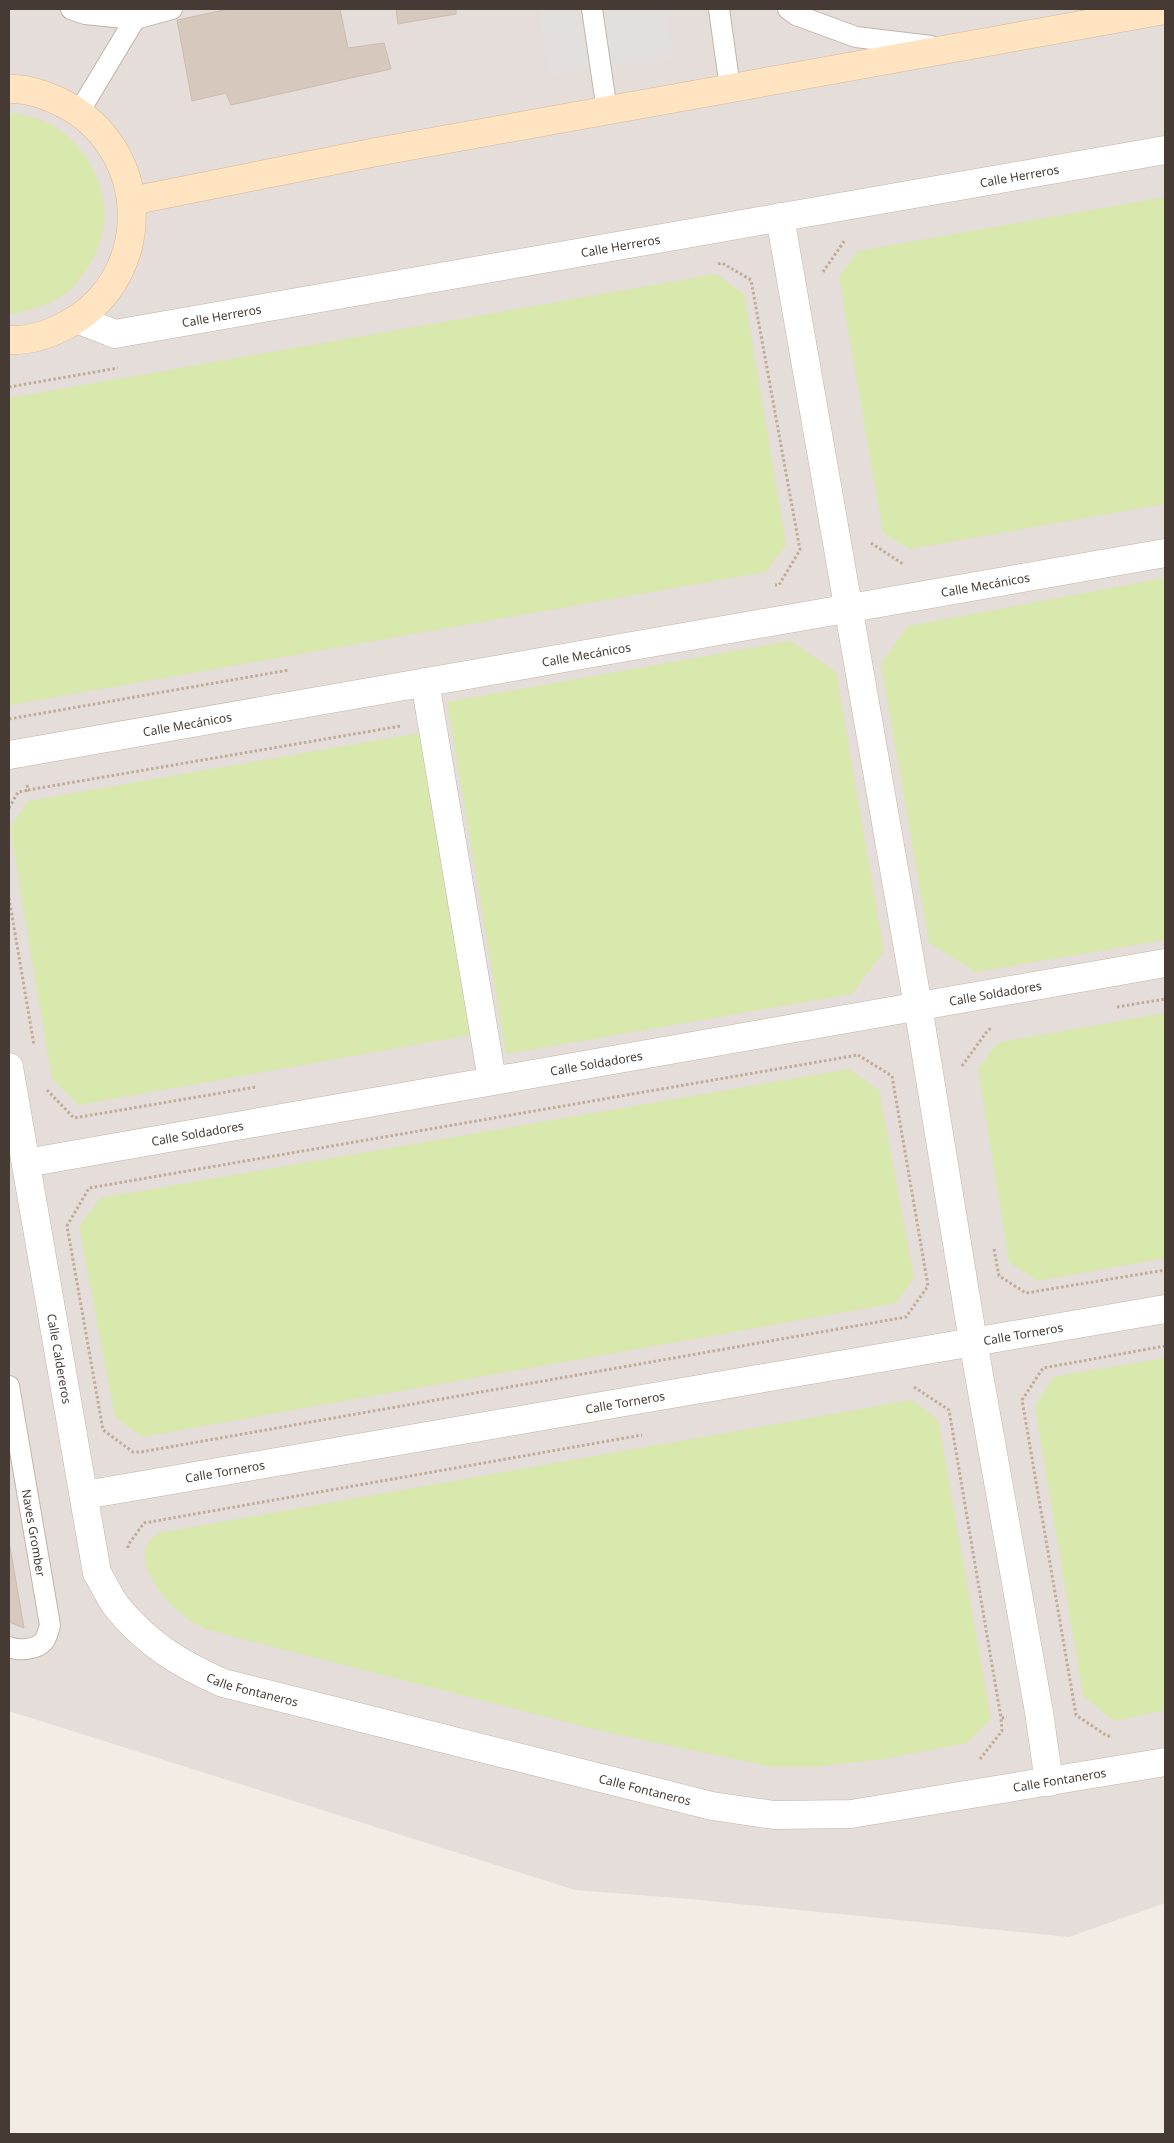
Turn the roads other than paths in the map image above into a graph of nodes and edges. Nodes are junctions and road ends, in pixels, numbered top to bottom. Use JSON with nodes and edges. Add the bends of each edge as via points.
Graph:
{"nodes":[{"id":1,"x":71,"y":9,"type":"edge"},
{"id":2,"x":172,"y":9,"type":"edge"},
{"id":3,"x":592,"y":9,"type":"edge"},
{"id":4,"x":719,"y":9,"type":"edge"},
{"id":5,"x":788,"y":9,"type":"edge"},
{"id":6,"x":1165,"y":10,"type":"edge"},
{"id":7,"x":135,"y":19,"type":"junction"},
{"id":8,"x":950,"y":49,"type":"junction"},
{"id":9,"x":730,"y":88,"type":"junction"},
{"id":10,"x":9,"y":89,"type":"edge"},
{"id":11,"x":607,"y":111,"type":"junction"},
{"id":12,"x":79,"y":112,"type":"junction"},
{"id":13,"x":1165,"y":150,"type":"edge"},
{"id":14,"x":132,"y":201,"type":"junction"},
{"id":15,"x":780,"y":217,"type":"junction"},
{"id":16,"x":77,"y":319,"type":"junction"},
{"id":17,"x":9,"y":340,"type":"edge"},
{"id":18,"x":1165,"y":553,"type":"edge"},
{"id":19,"x":849,"y":609,"type":"junction"},
{"id":20,"x":426,"y":682,"type":"junction"},
{"id":21,"x":9,"y":756,"type":"edge"},
{"id":22,"x":1165,"y":964,"type":"edge"},
{"id":23,"x":918,"y":1006,"type":"junction"},
{"id":24,"x":9,"y":1067,"type":"edge"},
{"id":25,"x":492,"y":1080,"type":"junction"},
{"id":26,"x":26,"y":1163,"type":"junction"},
{"id":27,"x":1165,"y":1309,"type":"edge"},
{"id":28,"x":973,"y":1341,"type":"junction"},
{"id":29,"x":9,"y":1386,"type":"edge"},
{"id":30,"x":85,"y":1495,"type":"junction"},
{"id":31,"x":144,"y":1636,"type":"joint"},
{"id":32,"x":9,"y":1647,"type":"edge"},
{"id":33,"x":1165,"y":1762,"type":"edge"},
{"id":34,"x":1049,"y":1782,"type":"junction"}],
"edges":[{"from":1,"to":7,"type":"lane","via":[[85,14]]},
{"from":2,"to":7,"type":"lane"},
{"from":3,"to":11,"type":"lane"},
{"from":4,"to":9,"type":"lane"},
{"from":5,"to":8,"type":"lane","via":[[796,16],[856,37]]},
{"from":6,"to":8,"type":"street"},
{"from":7,"to":12,"type":"lane"},
{"from":8,"to":9,"type":"street"},
{"from":9,"to":11,"type":"street"},
{"from":10,"to":12,"type":"street","via":[[50,96]]},
{"from":11,"to":14,"type":"street","via":[[366,154]]},
{"from":12,"to":14,"type":"street","via":[[109,142],[128,181]]},
{"from":13,"to":15,"type":"street","name":"Calle Herreros"},
{"from":14,"to":16,"type":"street","via":[[132,224],[120,268],[110,287]]},
{"from":15,"to":16,"type":"street","name":"Calle Herreros","via":[[115,334]]},
{"from":15,"to":19,"type":"street"},
{"from":16,"to":17,"type":"street","via":[[36,337]]},
{"from":18,"to":19,"type":"street","name":"Calle Mecánicos"},
{"from":19,"to":20,"type":"street","name":"Calle Mecánicos"},
{"from":19,"to":23,"type":"street"},
{"from":20,"to":21,"type":"street","name":"Calle Mecánicos"},
{"from":20,"to":25,"type":"street"},
{"from":22,"to":23,"type":"street","name":"Calle Soldadores"},
{"from":23,"to":25,"type":"street","name":"Calle Soldadores"},
{"from":23,"to":28,"type":"street"},
{"from":24,"to":26,"type":"street","name":"Calle Caldereros"},
{"from":25,"to":26,"type":"street","name":"Calle Soldadores"},
{"from":26,"to":30,"type":"street","name":"Calle Caldereros"},
{"from":27,"to":28,"type":"street","name":"Calle Torneros"},
{"from":28,"to":30,"type":"street","name":"Calle Torneros"},
{"from":28,"to":34,"type":"street"},
{"from":29,"to":32,"type":"lane","name":"Naves Gromber","via":[[50,1625],[44,1641],[29,1649]]},
{"from":30,"to":31,"type":"street","name":"Calle Caldereros","via":[[97,1574],[116,1606]]},
{"from":31,"to":34,"type":"street","name":"Calle Fontaneros","via":[[185,1666],[223,1683],[712,1806],[774,1815],[851,1814]]},
{"from":33,"to":34,"type":"street","name":"Calle Fontaneros"}]}
